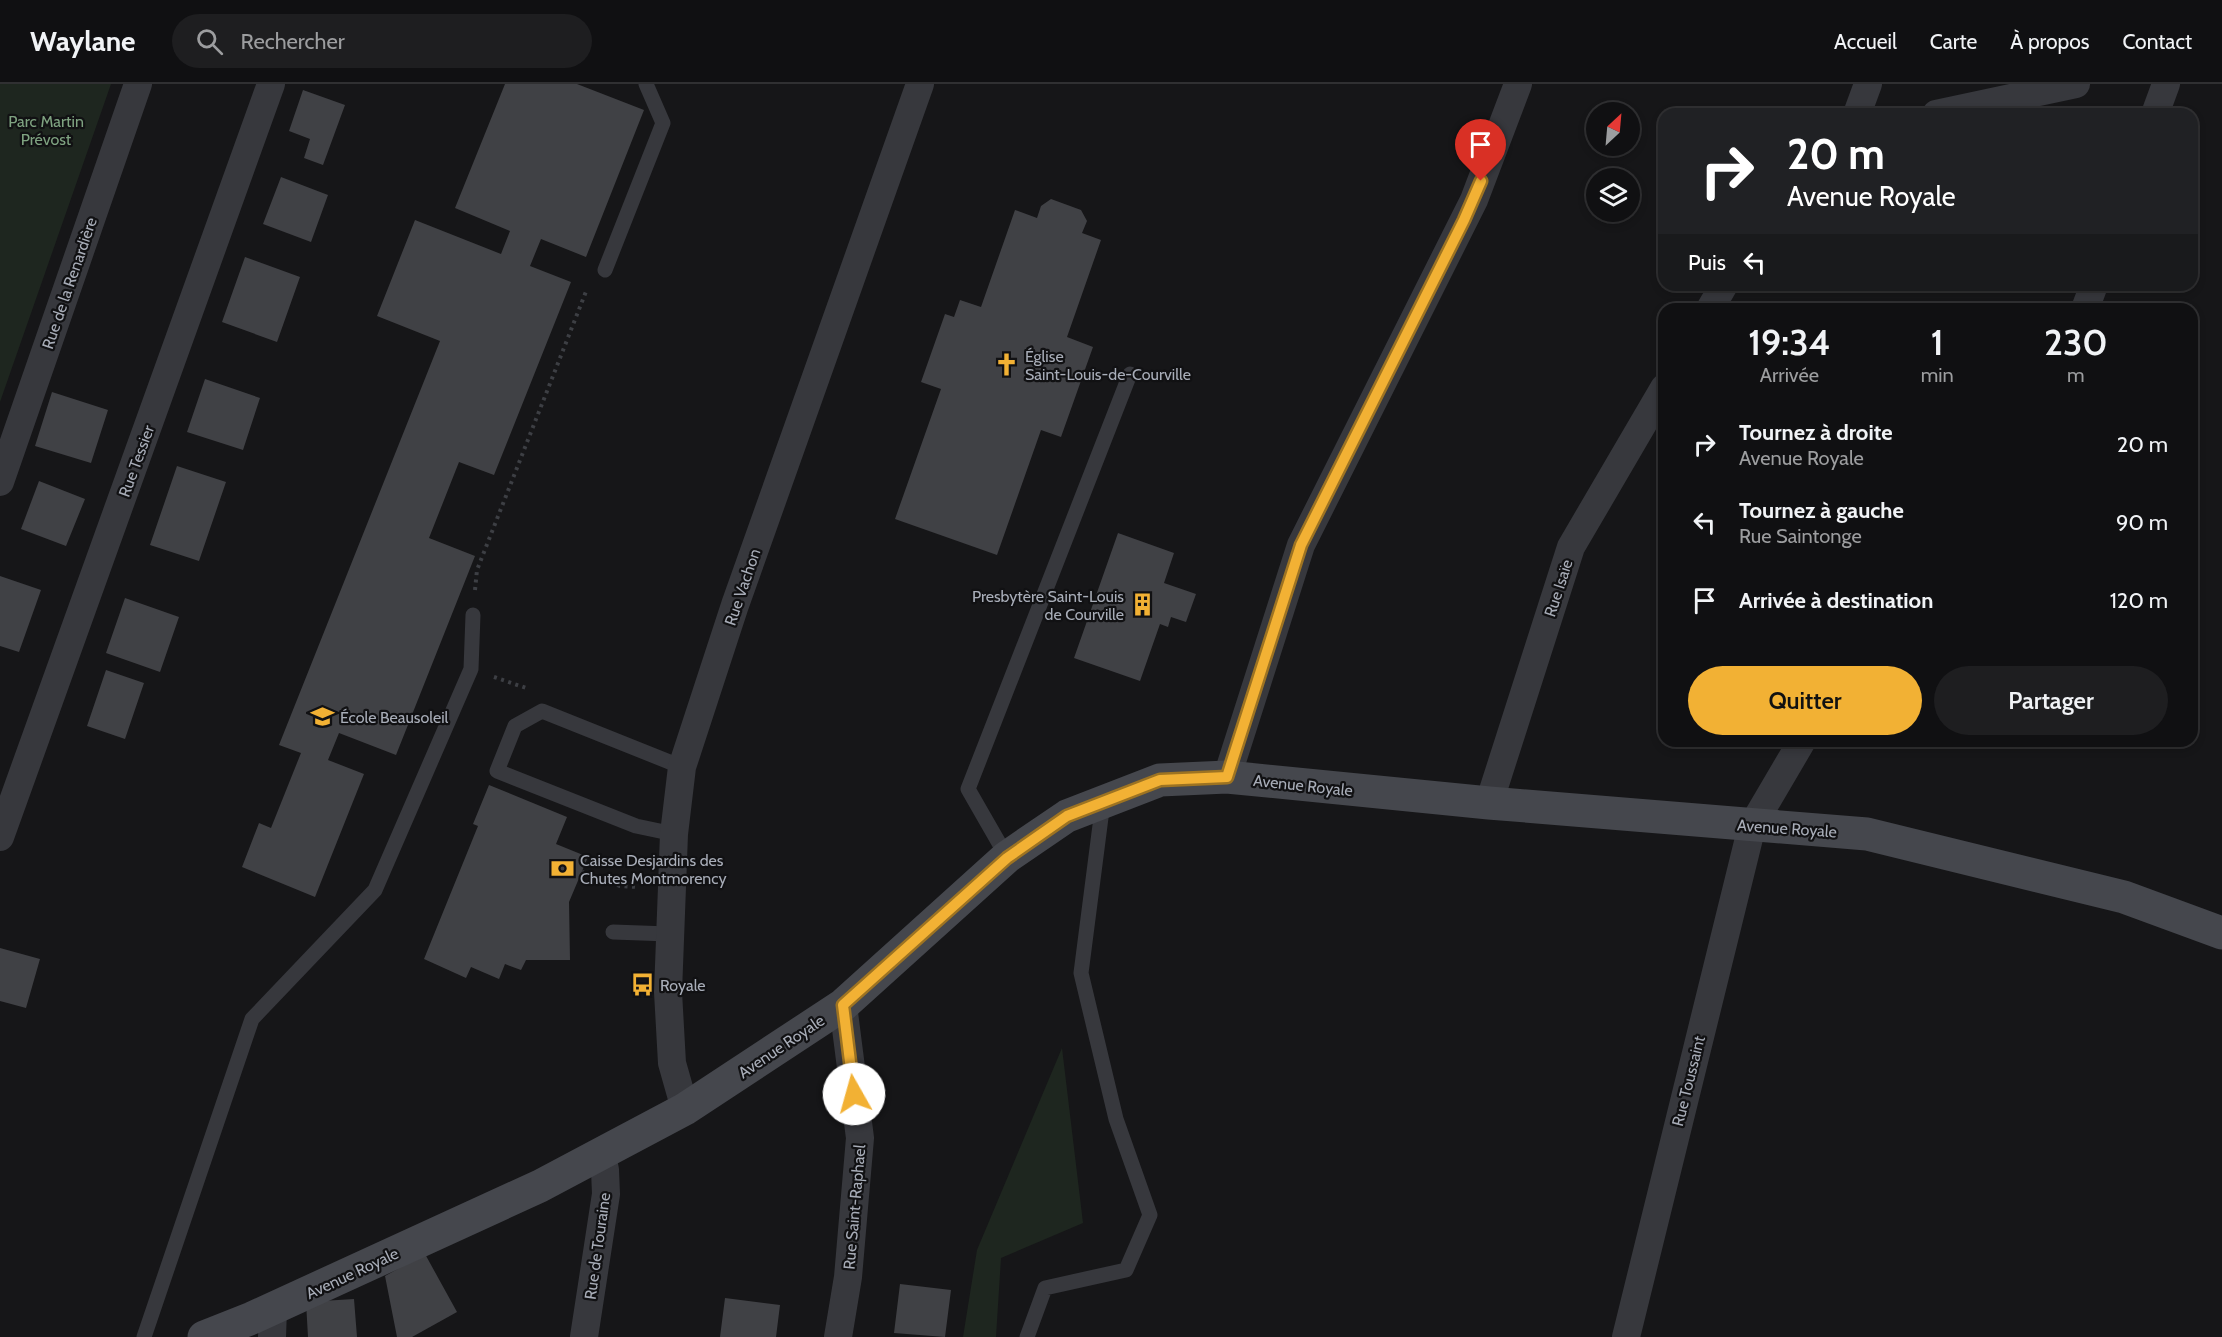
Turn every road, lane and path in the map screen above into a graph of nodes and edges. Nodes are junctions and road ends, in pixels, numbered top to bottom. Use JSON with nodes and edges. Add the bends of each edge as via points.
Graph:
{"nodes":[{"id":1,"x":138,"y":84,"type":"edge"},
{"id":2,"x":271,"y":84,"type":"edge"},
{"id":3,"x":646,"y":84,"type":"edge"},
{"id":4,"x":920,"y":84,"type":"edge"},
{"id":5,"x":1518,"y":84,"type":"edge"},
{"id":6,"x":1868,"y":84,"type":"edge"},
{"id":7,"x":2076,"y":84,"type":"edge"},
{"id":8,"x":2166,"y":84,"type":"edge"},
{"id":9,"x":1859,"y":108,"type":"edge"},
{"id":10,"x":1964,"y":108,"type":"edge"},
{"id":11,"x":2157,"y":108,"type":"edge"},
{"id":12,"x":605,"y":270,"type":"joint"},
{"id":13,"x":1130,"y":374,"type":"dead end"},
{"id":14,"x":1658,"y":398,"type":"edge"},
{"id":15,"x":0,"y":482,"type":"edge"},
{"id":16,"x":473,"y":615,"type":"joint"},
{"id":17,"x":1799,"y":747,"type":"edge"},
{"id":18,"x":682,"y":767,"type":"junction"},
{"id":19,"x":1227,"y":777,"type":"junction"},
{"id":20,"x":1103,"y":802,"type":"junction"},
{"id":21,"x":1489,"y":803,"type":"junction"},
{"id":22,"x":1752,"y":826,"type":"junction"},
{"id":23,"x":674,"y":834,"type":"junction"},
{"id":24,"x":0,"y":837,"type":"edge"},
{"id":25,"x":1007,"y":858,"type":"junction"},
{"id":26,"x":582,"y":872,"type":"dead end"},
{"id":27,"x":641,"y":887,"type":"dead end"},
{"id":28,"x":613,"y":932,"type":"dead end"},
{"id":29,"x":2222,"y":933,"type":"edge"},
{"id":30,"x":669,"y":934,"type":"junction"},
{"id":31,"x":843,"y":1005,"type":"junction"},
{"id":32,"x":685,"y":1108,"type":"junction"},
{"id":33,"x":602,"y":1155,"type":"junction"},
{"id":34,"x":272,"y":1323,"type":"edge"},
{"id":35,"x":144,"y":1337,"type":"edge"},
{"id":36,"x":204,"y":1337,"type":"edge"},
{"id":37,"x":584,"y":1337,"type":"edge"},
{"id":38,"x":838,"y":1337,"type":"edge"},
{"id":39,"x":1027,"y":1337,"type":"edge"},
{"id":40,"x":1626,"y":1337,"type":"edge"}],
"edges":[{"from":1,"to":15,"type":"street","name":"Rue de la Renardière"},
{"from":2,"to":24,"type":"street","name":"Rue Tessier"},
{"from":3,"to":12,"type":"lane","via":[[663,123]]},
{"from":4,"to":18,"type":"street","name":"Rue Vachon","via":[[735,605]]},
{"from":5,"to":19,"type":"street","via":[[1474,200],[1301,545]]},
{"from":6,"to":9,"type":"street"},
{"from":7,"to":10,"type":"street"},
{"from":8,"to":11,"type":"street"},
{"from":12,"to":16,"type":"path","via":[[588,286],[477,570]]},
{"from":13,"to":25,"type":"lane","via":[[968,789]]},
{"from":14,"to":21,"type":"street","name":"Rue Isaïe","via":[[1571,547]]},
{"from":16,"to":35,"type":"lane","via":[[471,669],[375,890],[252,1019]]},
{"from":17,"to":22,"type":"street","name":"Rue Toussaint"},
{"from":18,"to":23,"type":"street","name":"Rue Vachon"},
{"from":18,"to":23,"type":"lane","via":[[542,711],[514,726],[496,771],[636,826]]},
{"from":19,"to":20,"type":"main road","name":"Avenue Royale","via":[[1160,780]]},
{"from":19,"to":21,"type":"main road","name":"Avenue Royale"},
{"from":20,"to":25,"type":"main road","name":"Avenue Royale","via":[[1067,816]]},
{"from":20,"to":39,"type":"lane","via":[[1081,973],[1116,1119],[1150,1215],[1126,1270],[1045,1288]]},
{"from":21,"to":22,"type":"main road","name":"Avenue Royale"},
{"from":22,"to":29,"type":"main road","name":"Avenue Royale","via":[[1867,834],[2124,897]]},
{"from":22,"to":40,"type":"street","name":"Rue Toussaint"},
{"from":23,"to":30,"type":"street","name":"Rue Vachon"},
{"from":25,"to":31,"type":"main road","name":"Avenue Royale"},
{"from":26,"to":27,"type":"path","via":[[620,886]]},
{"from":28,"to":30,"type":"lane"},
{"from":30,"to":32,"type":"street","name":"Rue Vachon","via":[[672,1063]]},
{"from":31,"to":32,"type":"main road","name":"Avenue Royale"},
{"from":31,"to":38,"type":"street","name":"Rue Saint-Raphael","via":[[860,1138],[848,1276]]},
{"from":32,"to":33,"type":"main road","name":"Avenue Royale"},
{"from":33,"to":34,"type":"main road","name":"Avenue Royale"},
{"from":33,"to":37,"type":"street","name":"Rue de Touraine","via":[[606,1194]]},
{"from":34,"to":36,"type":"main road","name":"Avenue Royale"}]}
